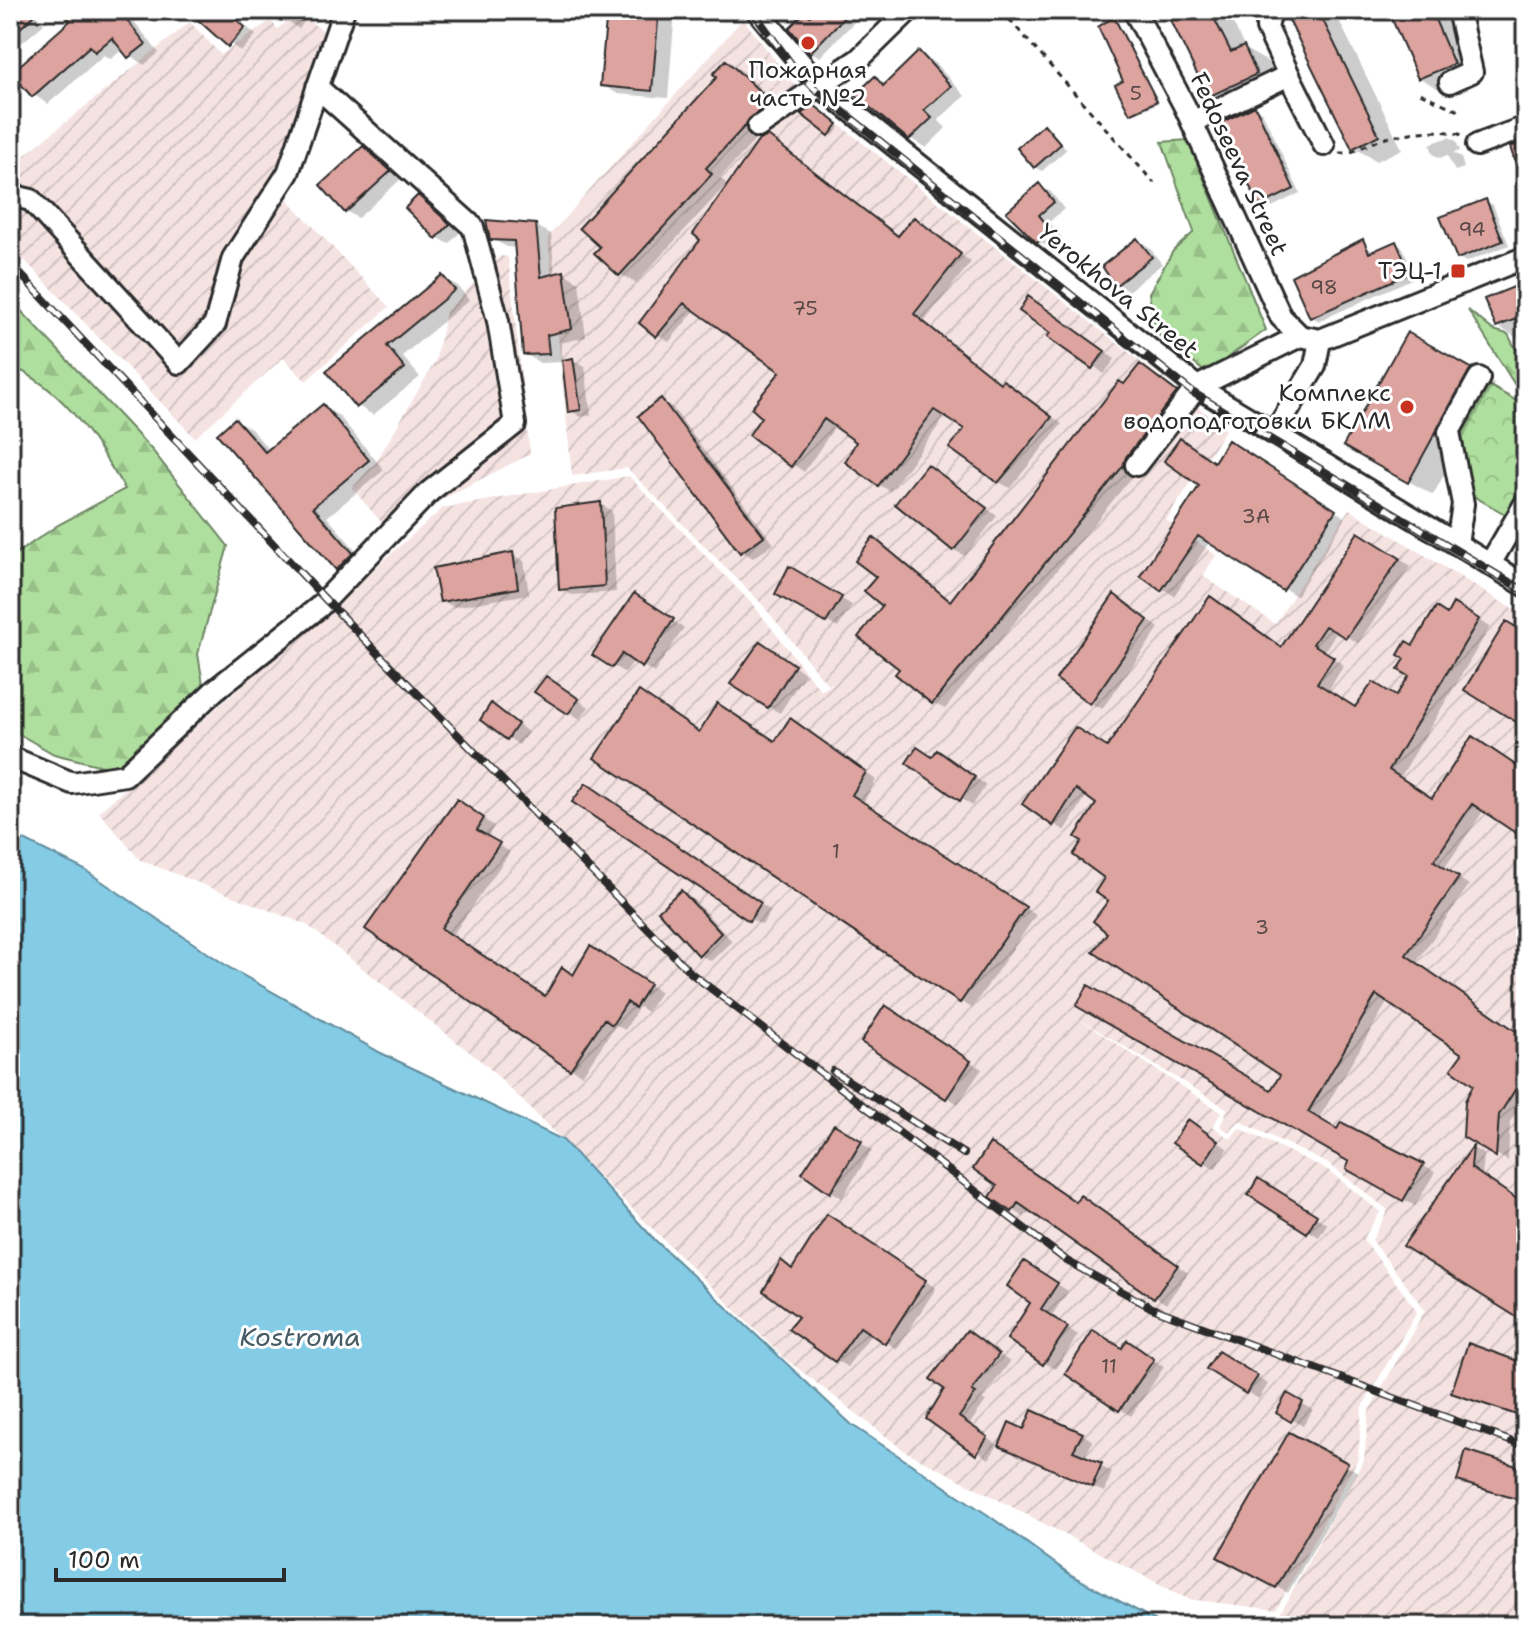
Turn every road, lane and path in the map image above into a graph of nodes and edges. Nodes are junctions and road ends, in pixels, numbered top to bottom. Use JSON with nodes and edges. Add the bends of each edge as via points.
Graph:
{"nodes":[{"id":1,"x":344,"y":10,"type":"edge"},
{"id":2,"x":757,"y":10,"type":"edge"},
{"id":3,"x":909,"y":10,"type":"edge"},
{"id":4,"x":1001,"y":10,"type":"edge"},
{"id":5,"x":1134,"y":10,"type":"edge"},
{"id":6,"x":1271,"y":10,"type":"edge"},
{"id":7,"x":1458,"y":10,"type":"edge"},
{"id":8,"x":1289,"y":75,"type":"junction"},
{"id":9,"x":1450,"y":82,"type":"dead end"},
{"id":10,"x":819,"y":85,"type":"junction"},
{"id":11,"x":317,"y":87,"type":"junction"},
{"id":12,"x":1420,"y":93,"type":"dead end"},
{"id":13,"x":1463,"y":113,"type":"dead end"},
{"id":14,"x":1192,"y":122,"type":"junction"},
{"id":15,"x":758,"y":127,"type":"dead end"},
{"id":16,"x":1526,"y":127,"type":"edge"},
{"id":17,"x":1473,"y":143,"type":"joint"},
{"id":18,"x":1324,"y":145,"type":"joint"},
{"id":19,"x":1154,"y":183,"type":"dead end"},
{"id":20,"x":10,"y":195,"type":"edge"},
{"id":21,"x":1526,"y":257,"type":"edge"},
{"id":22,"x":1310,"y":338,"type":"junction"},
{"id":23,"x":1479,"y":378,"type":"dead end"},
{"id":24,"x":1197,"y":387,"type":"junction"},
{"id":25,"x":1274,"y":434,"type":"junction"},
{"id":26,"x":1136,"y":465,"type":"dead end"},
{"id":27,"x":1526,"y":502,"type":"edge"},
{"id":28,"x":1457,"y":544,"type":"junction"},
{"id":29,"x":1490,"y":564,"type":"junction"},
{"id":30,"x":1526,"y":586,"type":"edge"},
{"id":31,"x":10,"y":757,"type":"edge"}],
"edges":[{"from":1,"to":11,"type":"street"},
{"from":2,"to":10,"type":"street","name":"Yerokhova Street"},
{"from":3,"to":10,"type":"street","via":[[859,59]]},
{"from":4,"to":19,"type":"path"},
{"from":5,"to":14,"type":"street","name":"Fedoseeva Street"},
{"from":6,"to":8,"type":"street","via":[[1267,28]]},
{"from":7,"to":9,"type":"street","via":[[1472,72]]},
{"from":8,"to":14,"type":"street"},
{"from":8,"to":18,"type":"street"},
{"from":10,"to":15,"type":"street"},
{"from":10,"to":24,"type":"street","name":"Yerokhova Street"},
{"from":11,"to":20,"type":"street","via":[[288,173],[233,258],[215,324],[179,363],[31,200]]},
{"from":11,"to":31,"type":"street","via":[[473,227],[498,321],[515,424],[429,492],[319,607],[215,690],[125,775],[72,783]]},
{"from":12,"to":13,"type":"path"},
{"from":14,"to":22,"type":"street","name":"Fedoseeva Street","via":[[1281,317]]},
{"from":16,"to":17,"type":"street"},
{"from":17,"to":18,"type":"path","via":[[1445,129],[1376,141],[1352,153],[1334,153]]},
{"from":21,"to":22,"type":"street"},
{"from":22,"to":24,"type":"street"},
{"from":22,"to":25,"type":"street","via":[[1315,366]]},
{"from":23,"to":28,"type":"street","via":[[1449,432],[1463,504]]},
{"from":24,"to":25,"type":"street","name":"Yerokhova Street"},
{"from":24,"to":26,"type":"street"},
{"from":25,"to":28,"type":"street","name":"Yerokhova Street"},
{"from":27,"to":29,"type":"street"},
{"from":28,"to":29,"type":"street","name":"Yerokhova Street"},
{"from":29,"to":30,"type":"street","name":"Yerokhova Street"}]}
